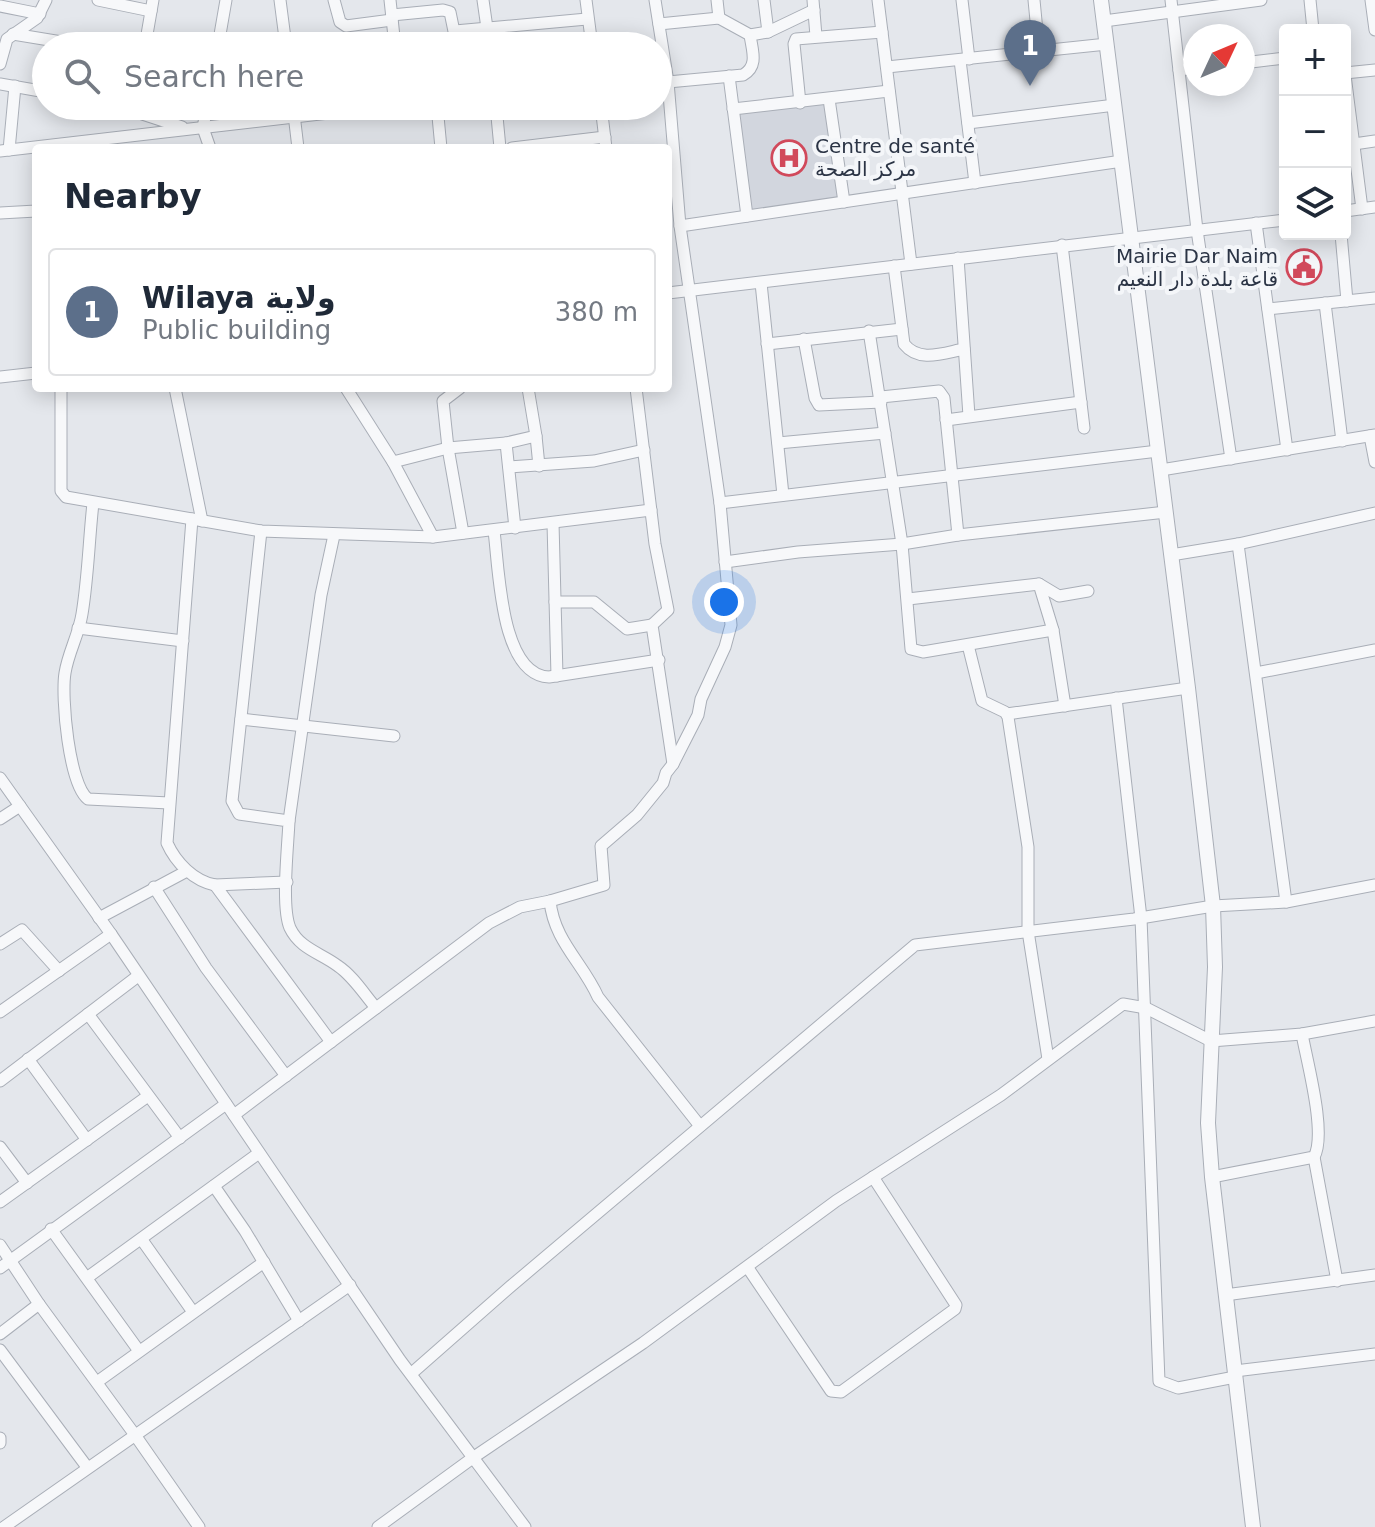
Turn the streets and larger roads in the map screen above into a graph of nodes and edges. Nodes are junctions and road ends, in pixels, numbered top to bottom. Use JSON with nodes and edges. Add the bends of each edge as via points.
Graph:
{"nodes":[{"id":1,"x":46,"y":0,"type":"edge"},
{"id":2,"x":98,"y":0,"type":"edge"},
{"id":3,"x":226,"y":0,"type":"edge"},
{"id":4,"x":280,"y":0,"type":"edge"},
{"id":5,"x":334,"y":0,"type":"edge"},
{"id":6,"x":390,"y":0,"type":"edge"},
{"id":7,"x":483,"y":0,"type":"edge"},
{"id":8,"x":586,"y":0,"type":"edge"},
{"id":9,"x":655,"y":0,"type":"edge"},
{"id":10,"x":717,"y":0,"type":"edge"},
{"id":11,"x":764,"y":0,"type":"edge"},
{"id":12,"x":878,"y":0,"type":"edge"},
{"id":13,"x":962,"y":0,"type":"edge"},
{"id":14,"x":1034,"y":0,"type":"edge"},
{"id":15,"x":1101,"y":0,"type":"edge"},
{"id":16,"x":1261,"y":0,"type":"edge"},
{"id":17,"x":1310,"y":0,"type":"edge"},
{"id":18,"x":1371,"y":0,"type":"edge"},
{"id":19,"x":152,"y":5,"type":"edge"},
{"id":20,"x":814,"y":5,"type":"edge"},
{"id":21,"x":0,"y":6,"type":"edge"},
{"id":22,"x":1171,"y":6,"type":"edge"},
{"id":23,"x":40,"y":14,"type":"junction"},
{"id":24,"x":392,"y":18,"type":"junction"},
{"id":25,"x":719,"y":18,"type":"junction"},
{"id":26,"x":587,"y":19,"type":"junction"},
{"id":27,"x":1104,"y":21,"type":"junction"},
{"id":28,"x":659,"y":24,"type":"junction"},
{"id":29,"x":1312,"y":24,"type":"edge"},
{"id":30,"x":487,"y":28,"type":"junction"},
{"id":31,"x":1375,"y":30,"type":"edge"},
{"id":32,"x":455,"y":31,"type":"joint"},
{"id":33,"x":147,"y":32,"type":"edge"},
{"id":34,"x":220,"y":32,"type":"edge"},
{"id":35,"x":284,"y":32,"type":"edge"},
{"id":36,"x":394,"y":32,"type":"edge"},
{"id":37,"x":589,"y":32,"type":"edge"},
{"id":38,"x":660,"y":32,"type":"edge"},
{"id":39,"x":768,"y":32,"type":"junction"},
{"id":40,"x":882,"y":32,"type":"junction"},
{"id":41,"x":13,"y":34,"type":"junction"},
{"id":42,"x":750,"y":35,"type":"junction"},
{"id":43,"x":816,"y":36,"type":"junction"},
{"id":44,"x":32,"y":37,"type":"edge"},
{"id":45,"x":1107,"y":44,"type":"junction"},
{"id":46,"x":1039,"y":52,"type":"junction"},
{"id":47,"x":965,"y":59,"type":"junction"},
{"id":48,"x":1279,"y":59,"type":"edge"},
{"id":49,"x":1255,"y":62,"type":"edge"},
{"id":50,"x":0,"y":64,"type":"edge"},
{"id":51,"x":887,"y":67,"type":"junction"},
{"id":52,"x":1179,"y":70,"type":"junction"},
{"id":53,"x":1183,"y":70,"type":"edge"},
{"id":54,"x":1375,"y":70,"type":"edge"},
{"id":55,"x":1351,"y":73,"type":"edge"},
{"id":56,"x":672,"y":75,"type":"edge"},
{"id":57,"x":729,"y":76,"type":"junction"},
{"id":58,"x":0,"y":84,"type":"edge"},
{"id":59,"x":15,"y":86,"type":"junction"},
{"id":60,"x":32,"y":89,"type":"edge"},
{"id":61,"x":889,"y":91,"type":"junction"},
{"id":62,"x":1348,"y":96,"type":"edge"},
{"id":63,"x":829,"y":99,"type":"junction"},
{"id":64,"x":800,"y":103,"type":"junction"},
{"id":65,"x":1115,"y":105,"type":"junction"},
{"id":66,"x":733,"y":109,"type":"junction"},
{"id":67,"x":165,"y":120,"type":"edge"},
{"id":68,"x":204,"y":120,"type":"edge"},
{"id":69,"x":248,"y":120,"type":"edge"},
{"id":70,"x":295,"y":120,"type":"edge"},
{"id":71,"x":438,"y":120,"type":"edge"},
{"id":72,"x":497,"y":120,"type":"edge"},
{"id":73,"x":603,"y":120,"type":"edge"},
{"id":74,"x":669,"y":120,"type":"edge"},
{"id":75,"x":968,"y":123,"type":"junction"},
{"id":76,"x":203,"y":128,"type":"junction"},
{"id":77,"x":188,"y":129,"type":"junction"},
{"id":78,"x":1375,"y":141,"type":"edge"},
{"id":79,"x":134,"y":142,"type":"edge"},
{"id":80,"x":606,"y":143,"type":"edge"},
{"id":81,"x":102,"y":144,"type":"edge"},
{"id":82,"x":209,"y":144,"type":"edge"},
{"id":83,"x":298,"y":144,"type":"edge"},
{"id":84,"x":441,"y":144,"type":"edge"},
{"id":85,"x":500,"y":144,"type":"edge"},
{"id":86,"x":671,"y":144,"type":"edge"},
{"id":87,"x":1354,"y":144,"type":"junction"},
{"id":88,"x":32,"y":148,"type":"edge"},
{"id":89,"x":4,"y":150,"type":"edge"},
{"id":90,"x":672,"y":150,"type":"edge"},
{"id":91,"x":1122,"y":161,"type":"junction"},
{"id":92,"x":975,"y":183,"type":"junction"},
{"id":93,"x":902,"y":194,"type":"junction"},
{"id":94,"x":844,"y":202,"type":"junction"},
{"id":95,"x":1375,"y":207,"type":"edge"},
{"id":96,"x":1362,"y":209,"type":"junction"},
{"id":97,"x":1351,"y":210,"type":"edge"},
{"id":98,"x":32,"y":211,"type":"edge"},
{"id":99,"x":0,"y":213,"type":"edge"},
{"id":100,"x":747,"y":216,"type":"junction"},
{"id":101,"x":1279,"y":221,"type":"edge"},
{"id":102,"x":1256,"y":223,"type":"junction"},
{"id":103,"x":680,"y":226,"type":"junction"},
{"id":104,"x":1197,"y":230,"type":"junction"},
{"id":105,"x":1131,"y":236,"type":"junction"},
{"id":106,"x":1342,"y":240,"type":"edge"},
{"id":107,"x":1062,"y":245,"type":"junction"},
{"id":108,"x":958,"y":258,"type":"junction"},
{"id":109,"x":911,"y":264,"type":"junction"},
{"id":110,"x":894,"y":266,"type":"junction"},
{"id":111,"x":761,"y":283,"type":"junction"},
{"id":112,"x":688,"y":291,"type":"junction"},
{"id":113,"x":672,"y":293,"type":"edge"},
{"id":114,"x":1375,"y":298,"type":"edge"},
{"id":115,"x":1347,"y":301,"type":"junction"},
{"id":116,"x":1325,"y":303,"type":"junction"},
{"id":117,"x":1268,"y":309,"type":"junction"},
{"id":118,"x":902,"y":329,"type":"junction"},
{"id":119,"x":869,"y":331,"type":"junction"},
{"id":120,"x":804,"y":339,"type":"junction"},
{"id":121,"x":767,"y":344,"type":"junction"},
{"id":122,"x":964,"y":349,"type":"junction"},
{"id":123,"x":32,"y":373,"type":"edge"},
{"id":124,"x":0,"y":377,"type":"edge"},
{"id":125,"x":61,"y":392,"type":"edge"},
{"id":126,"x":176,"y":392,"type":"edge"},
{"id":127,"x":349,"y":392,"type":"edge"},
{"id":128,"x":455,"y":392,"type":"edge"},
{"id":129,"x":529,"y":392,"type":"edge"},
{"id":130,"x":637,"y":392,"type":"edge"},
{"id":131,"x":881,"y":400,"type":"junction"},
{"id":132,"x":1081,"y":402,"type":"junction"},
{"id":133,"x":969,"y":416,"type":"junction"},
{"id":134,"x":946,"y":420,"type":"junction"},
{"id":135,"x":1084,"y":428,"type":"dead end"},
{"id":136,"x":885,"y":433,"type":"junction"},
{"id":137,"x":536,"y":436,"type":"junction"},
{"id":138,"x":1373,"y":436,"type":"edge"},
{"id":139,"x":1342,"y":441,"type":"junction"},
{"id":140,"x":506,"y":443,"type":"junction"},
{"id":141,"x":778,"y":443,"type":"junction"},
{"id":142,"x":448,"y":448,"type":"junction"},
{"id":143,"x":644,"y":450,"type":"junction"},
{"id":144,"x":1287,"y":450,"type":"junction"},
{"id":145,"x":1158,"y":451,"type":"junction"},
{"id":146,"x":1231,"y":459,"type":"junction"},
{"id":147,"x":393,"y":462,"type":"junction"},
{"id":148,"x":1375,"y":462,"type":"edge"},
{"id":149,"x":539,"y":466,"type":"junction"},
{"id":150,"x":509,"y":467,"type":"junction"},
{"id":151,"x":1161,"y":470,"type":"junction"},
{"id":152,"x":950,"y":475,"type":"junction"},
{"id":153,"x":891,"y":481,"type":"junction"},
{"id":154,"x":783,"y":495,"type":"junction"},
{"id":155,"x":93,"y":503,"type":"junction"},
{"id":156,"x":720,"y":503,"type":"junction"},
{"id":157,"x":651,"y":510,"type":"junction"},
{"id":158,"x":1166,"y":512,"type":"junction"},
{"id":159,"x":1375,"y":513,"type":"edge"},
{"id":160,"x":197,"y":520,"type":"junction"},
{"id":161,"x":553,"y":523,"type":"junction"},
{"id":162,"x":515,"y":528,"type":"junction"},
{"id":163,"x":261,"y":531,"type":"junction"},
{"id":164,"x":494,"y":531,"type":"junction"},
{"id":165,"x":463,"y":533,"type":"junction"},
{"id":166,"x":334,"y":535,"type":"junction"},
{"id":167,"x":958,"y":535,"type":"junction"},
{"id":168,"x":433,"y":537,"type":"junction"},
{"id":169,"x":902,"y":544,"type":"junction"},
{"id":170,"x":1238,"y":544,"type":"junction"},
{"id":171,"x":1171,"y":555,"type":"junction"},
{"id":172,"x":725,"y":562,"type":"junction"},
{"id":173,"x":1039,"y":584,"type":"junction"},
{"id":174,"x":1088,"y":591,"type":"dead end"},
{"id":175,"x":908,"y":599,"type":"junction"},
{"id":176,"x":555,"y":602,"type":"junction"},
{"id":177,"x":652,"y":625,"type":"junction"},
{"id":178,"x":78,"y":628,"type":"junction"},
{"id":179,"x":1053,"y":630,"type":"junction"},
{"id":180,"x":183,"y":641,"type":"junction"},
{"id":181,"x":968,"y":645,"type":"junction"},
{"id":182,"x":1375,"y":650,"type":"edge"},
{"id":183,"x":659,"y":660,"type":"junction"},
{"id":184,"x":1256,"y":673,"type":"junction"},
{"id":185,"x":557,"y":676,"type":"junction"},
{"id":186,"x":1188,"y":688,"type":"junction"},
{"id":187,"x":1116,"y":698,"type":"junction"},
{"id":188,"x":1065,"y":706,"type":"junction"},
{"id":189,"x":1007,"y":714,"type":"junction"},
{"id":190,"x":241,"y":719,"type":"junction"},
{"id":191,"x":303,"y":725,"type":"junction"},
{"id":192,"x":394,"y":736,"type":"dead end"},
{"id":193,"x":673,"y":764,"type":"junction"},
{"id":194,"x":0,"y":778,"type":"edge"},
{"id":195,"x":169,"y":803,"type":"junction"},
{"id":196,"x":20,"y":806,"type":"junction"},
{"id":197,"x":0,"y":819,"type":"edge"},
{"id":198,"x":289,"y":821,"type":"junction"},
{"id":199,"x":187,"y":871,"type":"junction"},
{"id":200,"x":287,"y":882,"type":"junction"},
{"id":201,"x":215,"y":885,"type":"junction"},
{"id":202,"x":1375,"y":885,"type":"edge"},
{"id":203,"x":154,"y":887,"type":"junction"},
{"id":204,"x":550,"y":901,"type":"junction"},
{"id":205,"x":1286,"y":902,"type":"junction"},
{"id":206,"x":1213,"y":906,"type":"junction"},
{"id":207,"x":99,"y":918,"type":"junction"},
{"id":208,"x":1141,"y":918,"type":"junction"},
{"id":209,"x":1028,"y":931,"type":"junction"},
{"id":210,"x":111,"y":934,"type":"junction"},
{"id":211,"x":0,"y":944,"type":"edge"},
{"id":212,"x":59,"y":971,"type":"junction"},
{"id":213,"x":138,"y":976,"type":"junction"},
{"id":214,"x":376,"y":1008,"type":"junction"},
{"id":215,"x":1146,"y":1008,"type":"junction"},
{"id":216,"x":0,"y":1012,"type":"edge"},
{"id":217,"x":88,"y":1014,"type":"junction"},
{"id":218,"x":1375,"y":1021,"type":"edge"},
{"id":219,"x":1302,"y":1034,"type":"junction"},
{"id":220,"x":1211,"y":1041,"type":"junction"},
{"id":221,"x":331,"y":1042,"type":"junction"},
{"id":222,"x":28,"y":1059,"type":"junction"},
{"id":223,"x":1048,"y":1059,"type":"junction"},
{"id":224,"x":286,"y":1076,"type":"junction"},
{"id":225,"x":0,"y":1081,"type":"edge"},
{"id":226,"x":148,"y":1096,"type":"junction"},
{"id":227,"x":226,"y":1104,"type":"junction"},
{"id":228,"x":234,"y":1115,"type":"junction"},
{"id":229,"x":700,"y":1126,"type":"junction"},
{"id":230,"x":180,"y":1138,"type":"junction"},
{"id":231,"x":87,"y":1140,"type":"junction"},
{"id":232,"x":0,"y":1147,"type":"edge"},
{"id":233,"x":259,"y":1153,"type":"junction"},
{"id":234,"x":1314,"y":1157,"type":"junction"},
{"id":235,"x":873,"y":1177,"type":"junction"},
{"id":236,"x":1212,"y":1177,"type":"junction"},
{"id":237,"x":27,"y":1183,"type":"junction"},
{"id":238,"x":214,"y":1186,"type":"junction"},
{"id":239,"x":0,"y":1202,"type":"edge"},
{"id":240,"x":51,"y":1229,"type":"junction"},
{"id":241,"x":142,"y":1240,"type":"junction"},
{"id":242,"x":0,"y":1245,"type":"edge"},
{"id":243,"x":11,"y":1261,"type":"junction"},
{"id":244,"x":264,"y":1262,"type":"junction"},
{"id":245,"x":0,"y":1268,"type":"edge"},
{"id":246,"x":748,"y":1268,"type":"junction"},
{"id":247,"x":1375,"y":1275,"type":"edge"},
{"id":248,"x":88,"y":1277,"type":"junction"},
{"id":249,"x":1337,"y":1281,"type":"junction"},
{"id":250,"x":350,"y":1285,"type":"junction"},
{"id":251,"x":1225,"y":1295,"type":"junction"},
{"id":252,"x":39,"y":1304,"type":"junction"},
{"id":253,"x":193,"y":1312,"type":"junction"},
{"id":254,"x":299,"y":1321,"type":"junction"},
{"id":255,"x":0,"y":1334,"type":"edge"},
{"id":256,"x":0,"y":1350,"type":"edge"},
{"id":257,"x":139,"y":1351,"type":"junction"},
{"id":258,"x":1375,"y":1354,"type":"edge"},
{"id":259,"x":412,"y":1373,"type":"junction"},
{"id":260,"x":1235,"y":1374,"type":"junction"},
{"id":261,"x":97,"y":1382,"type":"junction"},
{"id":262,"x":135,"y":1435,"type":"junction"},
{"id":263,"x":474,"y":1457,"type":"junction"},
{"id":264,"x":87,"y":1467,"type":"junction"},
{"id":265,"x":4,"y":1527,"type":"edge"},
{"id":266,"x":199,"y":1527,"type":"edge"},
{"id":267,"x":378,"y":1527,"type":"edge"},
{"id":268,"x":525,"y":1527,"type":"edge"},
{"id":269,"x":1253,"y":1527,"type":"edge"}],
"edges":[{"from":1,"to":23,"type":"street"},
{"from":2,"to":19,"type":"street"},
{"from":3,"to":34,"type":"street"},
{"from":4,"to":35,"type":"street"},
{"from":5,"to":24,"type":"street","via":[[346,26]]},
{"from":6,"to":24,"type":"street"},
{"from":7,"to":30,"type":"street"},
{"from":8,"to":26,"type":"street"},
{"from":9,"to":28,"type":"street"},
{"from":10,"to":25,"type":"street"},
{"from":11,"to":39,"type":"street"},
{"from":12,"to":40,"type":"street"},
{"from":13,"to":47,"type":"street"},
{"from":14,"to":46,"type":"street"},
{"from":15,"to":27,"type":"street"},
{"from":16,"to":22,"type":"street"},
{"from":17,"to":29,"type":"street"},
{"from":18,"to":31,"type":"street"},
{"from":19,"to":33,"type":"street"},
{"from":20,"to":39,"type":"street"},
{"from":20,"to":43,"type":"street"},
{"from":21,"to":23,"type":"street"},
{"from":22,"to":27,"type":"street"},
{"from":22,"to":52,"type":"street"},
{"from":23,"to":41,"type":"street"},
{"from":24,"to":32,"type":"street","via":[[447,10]]},
{"from":24,"to":36,"type":"street"},
{"from":25,"to":28,"type":"street"},
{"from":25,"to":42,"type":"street"},
{"from":26,"to":30,"type":"street"},
{"from":26,"to":37,"type":"street"},
{"from":27,"to":45,"type":"street"},
{"from":28,"to":38,"type":"street"},
{"from":30,"to":32,"type":"street"},
{"from":39,"to":42,"type":"street"},
{"from":40,"to":43,"type":"street"},
{"from":40,"to":51,"type":"street"},
{"from":41,"to":44,"type":"street"},
{"from":41,"to":50,"type":"street","via":[[5,42]]},
{"from":42,"to":57,"type":"street","via":[[753,67]]},
{"from":43,"to":64,"type":"street","via":[[800,37],[794,44]]},
{"from":45,"to":46,"type":"street"},
{"from":45,"to":65,"type":"street"},
{"from":46,"to":47,"type":"street"},
{"from":47,"to":51,"type":"street"},
{"from":47,"to":75,"type":"street"},
{"from":48,"to":49,"type":"street"},
{"from":51,"to":61,"type":"street"},
{"from":52,"to":53,"type":"street"},
{"from":52,"to":104,"type":"street"},
{"from":54,"to":55,"type":"street"},
{"from":56,"to":57,"type":"street"},
{"from":57,"to":66,"type":"street"},
{"from":58,"to":59,"type":"street"},
{"from":59,"to":60,"type":"street"},
{"from":59,"to":89,"type":"street"},
{"from":61,"to":63,"type":"street"},
{"from":61,"to":93,"type":"street"},
{"from":62,"to":87,"type":"street"},
{"from":63,"to":64,"type":"street"},
{"from":63,"to":94,"type":"street"},
{"from":64,"to":66,"type":"street"},
{"from":65,"to":75,"type":"street"},
{"from":65,"to":91,"type":"street"},
{"from":66,"to":100,"type":"street"},
{"from":67,"to":77,"type":"street"},
{"from":68,"to":76,"type":"street"},
{"from":69,"to":76,"type":"street"},
{"from":70,"to":83,"type":"street"},
{"from":71,"to":84,"type":"street"},
{"from":72,"to":85,"type":"street"},
{"from":73,"to":80,"type":"street"},
{"from":74,"to":86,"type":"street"},
{"from":75,"to":92,"type":"street"},
{"from":76,"to":77,"type":"street"},
{"from":76,"to":82,"type":"street"},
{"from":77,"to":79,"type":"street"},
{"from":78,"to":87,"type":"street"},
{"from":79,"to":81,"type":"street"},
{"from":87,"to":96,"type":"street"},
{"from":88,"to":89,"type":"street"},
{"from":90,"to":103,"type":"street"},
{"from":91,"to":92,"type":"street"},
{"from":91,"to":105,"type":"street"},
{"from":92,"to":93,"type":"street"},
{"from":93,"to":94,"type":"street"},
{"from":93,"to":109,"type":"street"},
{"from":94,"to":100,"type":"street"},
{"from":95,"to":96,"type":"street"},
{"from":96,"to":97,"type":"street"},
{"from":98,"to":99,"type":"street"},
{"from":100,"to":103,"type":"street"},
{"from":101,"to":102,"type":"street"},
{"from":102,"to":104,"type":"street"},
{"from":102,"to":117,"type":"street"},
{"from":103,"to":112,"type":"street"},
{"from":104,"to":105,"type":"street"},
{"from":104,"to":146,"type":"street"},
{"from":105,"to":107,"type":"street"},
{"from":105,"to":145,"type":"street"},
{"from":106,"to":115,"type":"street"},
{"from":107,"to":108,"type":"street"},
{"from":107,"to":132,"type":"street"},
{"from":108,"to":109,"type":"street"},
{"from":108,"to":122,"type":"street"},
{"from":109,"to":110,"type":"street"},
{"from":110,"to":111,"type":"street"},
{"from":110,"to":118,"type":"street"},
{"from":111,"to":112,"type":"street"},
{"from":111,"to":121,"type":"street"},
{"from":112,"to":113,"type":"street"},
{"from":112,"to":156,"type":"street"},
{"from":114,"to":115,"type":"street"},
{"from":115,"to":116,"type":"street"},
{"from":116,"to":117,"type":"street"},
{"from":116,"to":139,"type":"street"},
{"from":117,"to":144,"type":"street"},
{"from":118,"to":119,"type":"street"},
{"from":118,"to":122,"type":"street","via":[[904,344],[923,356]]},
{"from":119,"to":120,"type":"street"},
{"from":119,"to":131,"type":"street"},
{"from":120,"to":121,"type":"street"},
{"from":120,"to":131,"type":"street","via":[[819,405]]},
{"from":121,"to":141,"type":"street"},
{"from":122,"to":133,"type":"street"},
{"from":123,"to":124,"type":"street"},
{"from":125,"to":155,"type":"street","via":[[61,491]]},
{"from":126,"to":160,"type":"street"},
{"from":127,"to":147,"type":"street"},
{"from":128,"to":142,"type":"street","via":[[443,401]]},
{"from":129,"to":137,"type":"street"},
{"from":130,"to":143,"type":"street"},
{"from":131,"to":134,"type":"street","via":[[939,391]]},
{"from":131,"to":136,"type":"street"},
{"from":132,"to":133,"type":"street"},
{"from":132,"to":135,"type":"street"},
{"from":133,"to":134,"type":"street"},
{"from":134,"to":152,"type":"street"},
{"from":136,"to":141,"type":"street"},
{"from":136,"to":153,"type":"street"},
{"from":137,"to":140,"type":"street"},
{"from":137,"to":149,"type":"street"},
{"from":138,"to":139,"type":"street"},
{"from":138,"to":148,"type":"street"},
{"from":139,"to":144,"type":"street"},
{"from":140,"to":142,"type":"street"},
{"from":140,"to":150,"type":"street"},
{"from":141,"to":154,"type":"street"},
{"from":142,"to":147,"type":"street"},
{"from":142,"to":165,"type":"street"},
{"from":143,"to":149,"type":"street"},
{"from":143,"to":157,"type":"street"},
{"from":144,"to":146,"type":"street"},
{"from":145,"to":151,"type":"street"},
{"from":145,"to":152,"type":"street"},
{"from":146,"to":151,"type":"street"},
{"from":147,"to":168,"type":"street"},
{"from":149,"to":150,"type":"street"},
{"from":150,"to":162,"type":"street"},
{"from":151,"to":158,"type":"street"},
{"from":152,"to":153,"type":"street"},
{"from":152,"to":167,"type":"street"},
{"from":153,"to":154,"type":"street"},
{"from":153,"to":169,"type":"street"},
{"from":154,"to":156,"type":"street"},
{"from":155,"to":160,"type":"street"},
{"from":155,"to":178,"type":"street"},
{"from":156,"to":172,"type":"street"},
{"from":157,"to":161,"type":"street"},
{"from":157,"to":177,"type":"street","via":[[668,610]]},
{"from":158,"to":167,"type":"street"},
{"from":158,"to":171,"type":"street"},
{"from":159,"to":170,"type":"street"},
{"from":160,"to":163,"type":"street"},
{"from":160,"to":180,"type":"street"},
{"from":161,"to":162,"type":"street"},
{"from":161,"to":176,"type":"street"},
{"from":162,"to":164,"type":"street"},
{"from":163,"to":166,"type":"street"},
{"from":163,"to":190,"type":"street"},
{"from":164,"to":165,"type":"street"},
{"from":164,"to":185,"type":"street","via":[[509,640],[530,671]]},
{"from":165,"to":168,"type":"street"},
{"from":166,"to":168,"type":"street"},
{"from":166,"to":191,"type":"street"},
{"from":167,"to":169,"type":"street"},
{"from":169,"to":172,"type":"street"},
{"from":169,"to":175,"type":"street"},
{"from":170,"to":171,"type":"street"},
{"from":170,"to":184,"type":"street"},
{"from":171,"to":186,"type":"street"},
{"from":172,"to":193,"type":"street","via":[[729,634]]},
{"from":173,"to":174,"type":"street","via":[[1059,596]]},
{"from":173,"to":175,"type":"street"},
{"from":173,"to":179,"type":"street"},
{"from":175,"to":181,"type":"street","via":[[914,651]]},
{"from":176,"to":177,"type":"street","via":[[594,602],[627,629]]},
{"from":176,"to":185,"type":"street"},
{"from":177,"to":183,"type":"street"},
{"from":178,"to":180,"type":"street"},
{"from":178,"to":195,"type":"street","via":[[64,693],[83,796]]},
{"from":179,"to":181,"type":"street"},
{"from":179,"to":188,"type":"street"},
{"from":180,"to":195,"type":"street"},
{"from":181,"to":189,"type":"street","via":[[982,701]]},
{"from":182,"to":184,"type":"street"},
{"from":183,"to":185,"type":"street"},
{"from":183,"to":193,"type":"street"},
{"from":184,"to":205,"type":"street"},
{"from":186,"to":187,"type":"street"},
{"from":186,"to":206,"type":"street"},
{"from":187,"to":188,"type":"street"},
{"from":187,"to":208,"type":"street"},
{"from":188,"to":189,"type":"street"},
{"from":189,"to":209,"type":"street","via":[[1028,847]]},
{"from":190,"to":191,"type":"street"},
{"from":190,"to":198,"type":"street","via":[[235,808],[248,817]]},
{"from":191,"to":192,"type":"street"},
{"from":191,"to":198,"type":"street"},
{"from":193,"to":204,"type":"street","via":[[637,815],[601,846],[604,885]]},
{"from":194,"to":196,"type":"street"},
{"from":195,"to":199,"type":"street","via":[[167,843]]},
{"from":196,"to":197,"type":"street"},
{"from":196,"to":207,"type":"street"},
{"from":198,"to":200,"type":"street"},
{"from":199,"to":201,"type":"street"},
{"from":199,"to":203,"type":"street"},
{"from":200,"to":201,"type":"street"},
{"from":200,"to":214,"type":"street","via":[[288,920],[296,937],[340,967]]},
{"from":201,"to":221,"type":"street"},
{"from":202,"to":205,"type":"street"},
{"from":203,"to":207,"type":"street"},
{"from":203,"to":224,"type":"street"},
{"from":204,"to":214,"type":"street","via":[[502,914]]},
{"from":204,"to":229,"type":"street","via":[[566,949]]},
{"from":205,"to":206,"type":"street"},
{"from":206,"to":208,"type":"street"},
{"from":206,"to":220,"type":"street"},
{"from":207,"to":210,"type":"street"},
{"from":208,"to":209,"type":"street"},
{"from":208,"to":215,"type":"street"},
{"from":209,"to":223,"type":"street"},
{"from":209,"to":229,"type":"street","via":[[915,945]]},
{"from":210,"to":212,"type":"street"},
{"from":210,"to":213,"type":"street"},
{"from":211,"to":212,"type":"street","via":[[22,930]]},
{"from":212,"to":216,"type":"street"},
{"from":213,"to":217,"type":"street"},
{"from":213,"to":227,"type":"street"},
{"from":214,"to":221,"type":"street"},
{"from":215,"to":220,"type":"street"},
{"from":215,"to":223,"type":"street","via":[[1123,1004]]},
{"from":215,"to":260,"type":"street","via":[[1159,1381],[1178,1388]]},
{"from":217,"to":222,"type":"street"},
{"from":217,"to":226,"type":"street"},
{"from":218,"to":219,"type":"street"},
{"from":219,"to":220,"type":"street"},
{"from":219,"to":234,"type":"street","via":[[1319,1130],[1320,1148]]},
{"from":220,"to":236,"type":"street"},
{"from":221,"to":224,"type":"street"},
{"from":222,"to":225,"type":"street"},
{"from":222,"to":231,"type":"street"},
{"from":223,"to":235,"type":"street"},
{"from":224,"to":228,"type":"street"},
{"from":226,"to":230,"type":"street"},
{"from":226,"to":231,"type":"street"},
{"from":227,"to":228,"type":"street"},
{"from":227,"to":230,"type":"street"},
{"from":228,"to":233,"type":"street"},
{"from":229,"to":259,"type":"street"},
{"from":230,"to":240,"type":"street"},
{"from":231,"to":237,"type":"street"},
{"from":232,"to":237,"type":"street"},
{"from":233,"to":238,"type":"street"},
{"from":233,"to":250,"type":"street"},
{"from":234,"to":236,"type":"street"},
{"from":234,"to":249,"type":"street"},
{"from":235,"to":246,"type":"street"},
{"from":235,"to":246,"type":"street","via":[[956,1305],[866,1374],[841,1392],[831,1391]]},
{"from":236,"to":251,"type":"street"},
{"from":237,"to":239,"type":"street"},
{"from":238,"to":241,"type":"street"},
{"from":238,"to":244,"type":"street"},
{"from":240,"to":243,"type":"street"},
{"from":240,"to":248,"type":"street"},
{"from":241,"to":248,"type":"street"},
{"from":241,"to":253,"type":"street"},
{"from":242,"to":243,"type":"street"},
{"from":243,"to":245,"type":"street"},
{"from":243,"to":252,"type":"street"},
{"from":244,"to":253,"type":"street"},
{"from":244,"to":254,"type":"street"},
{"from":246,"to":263,"type":"street"},
{"from":247,"to":249,"type":"street"},
{"from":248,"to":257,"type":"street"},
{"from":249,"to":251,"type":"street"},
{"from":250,"to":254,"type":"street"},
{"from":250,"to":259,"type":"street"},
{"from":251,"to":260,"type":"street"},
{"from":252,"to":255,"type":"street"},
{"from":252,"to":261,"type":"street"},
{"from":253,"to":257,"type":"street"},
{"from":254,"to":262,"type":"street"},
{"from":256,"to":264,"type":"street"},
{"from":257,"to":261,"type":"street"},
{"from":258,"to":260,"type":"street"},
{"from":259,"to":263,"type":"street"},
{"from":260,"to":269,"type":"street"},
{"from":261,"to":262,"type":"street"},
{"from":262,"to":264,"type":"street"},
{"from":262,"to":266,"type":"street"},
{"from":263,"to":267,"type":"street"},
{"from":263,"to":268,"type":"street"},
{"from":264,"to":265,"type":"street"}]}
